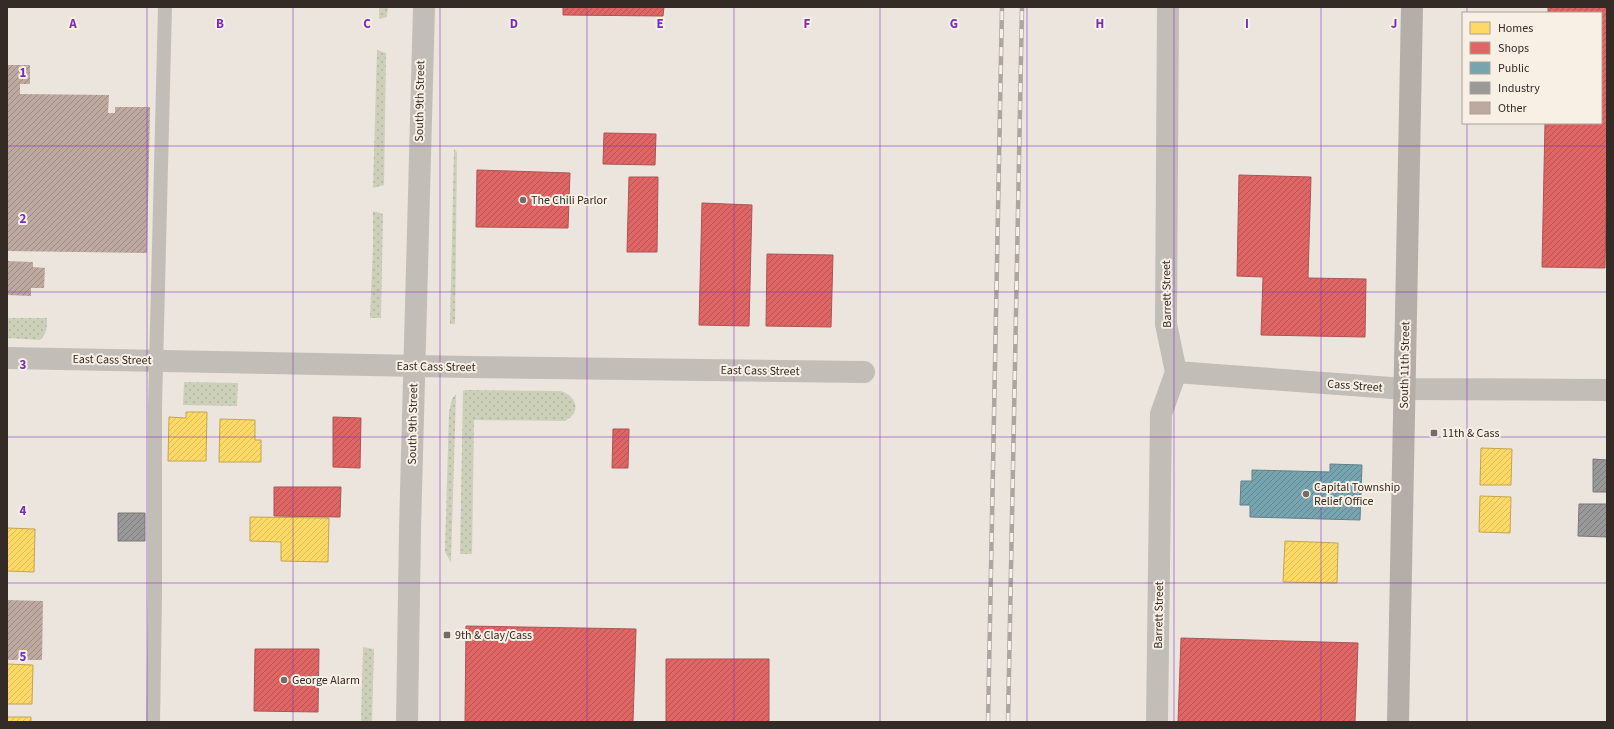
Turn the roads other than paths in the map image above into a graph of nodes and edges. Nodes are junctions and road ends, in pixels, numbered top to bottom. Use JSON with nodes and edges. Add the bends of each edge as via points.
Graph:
{"nodes":[{"id":1,"x":165,"y":7,"type":"edge"},
{"id":2,"x":424,"y":7,"type":"edge"},
{"id":3,"x":1168,"y":7,"type":"edge"},
{"id":4,"x":1412,"y":7,"type":"edge"},
{"id":5,"x":7,"y":358,"type":"edge"},
{"id":6,"x":157,"y":360,"type":"junction"},
{"id":7,"x":415,"y":366,"type":"junction"},
{"id":8,"x":864,"y":372,"type":"dead end"},
{"id":9,"x":1176,"y":372,"type":"junction"},
{"id":10,"x":1404,"y":389,"type":"junction"},
{"id":11,"x":1607,"y":390,"type":"edge"},
{"id":12,"x":153,"y":722,"type":"edge"},
{"id":13,"x":407,"y":722,"type":"edge"},
{"id":14,"x":1157,"y":722,"type":"edge"},
{"id":15,"x":1398,"y":722,"type":"edge"}],
"edges":[{"from":1,"to":6,"type":"lane"},
{"from":2,"to":7,"type":"street","name":"South 9th Street"},
{"from":3,"to":9,"type":"street","name":"Barrett Street","via":[[1166,324]]},
{"from":4,"to":10,"type":"street","name":"South 11th Street"},
{"from":5,"to":6,"type":"street","name":"East Cass Street"},
{"from":6,"to":7,"type":"street","name":"East Cass Street"},
{"from":6,"to":12,"type":"lane"},
{"from":7,"to":8,"type":"street","name":"East Cass Street"},
{"from":7,"to":13,"type":"street","name":"South 9th Street"},
{"from":9,"to":10,"type":"street","name":"Cass Street"},
{"from":9,"to":14,"type":"street","name":"Barrett Street","via":[[1161,414]]},
{"from":10,"to":11,"type":"street","name":"Cass Street"},
{"from":10,"to":15,"type":"street","name":"South 11th Street"}]}
